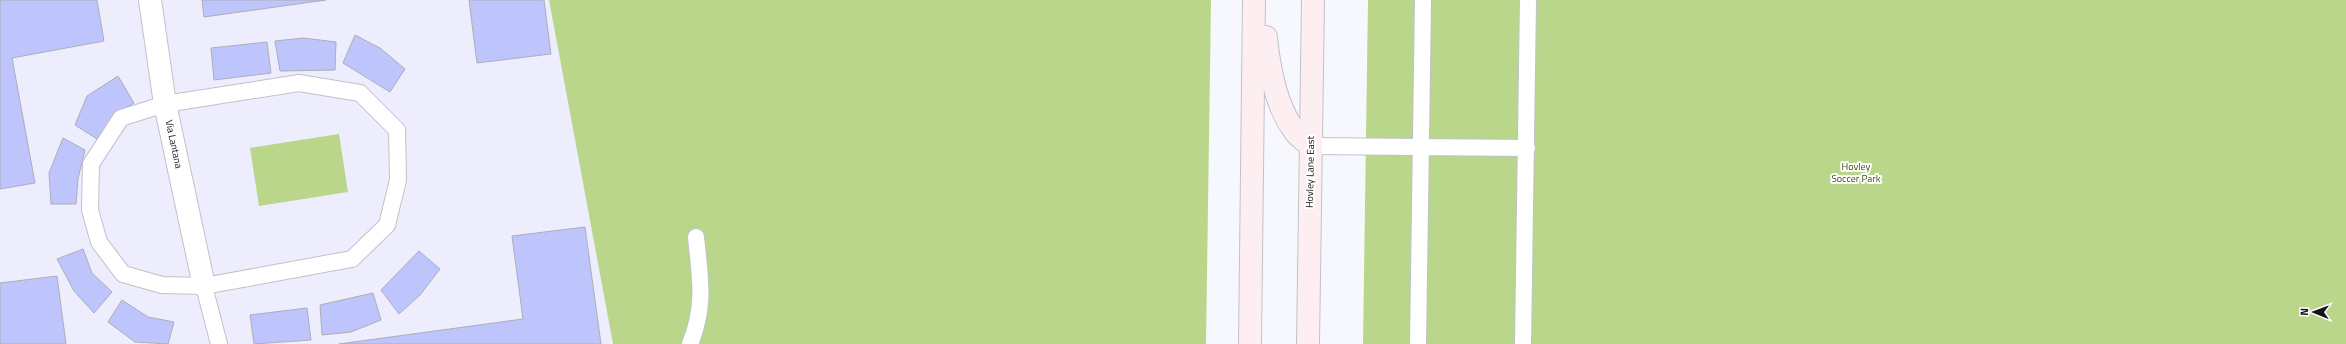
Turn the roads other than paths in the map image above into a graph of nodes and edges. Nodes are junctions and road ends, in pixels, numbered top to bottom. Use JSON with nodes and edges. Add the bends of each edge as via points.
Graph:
{"nodes":[{"id":1,"x":150,"y":0,"type":"edge"},
{"id":2,"x":1254,"y":0,"type":"edge"},
{"id":3,"x":1263,"y":0,"type":"edge"},
{"id":4,"x":1312,"y":0,"type":"edge"},
{"id":5,"x":1423,"y":0,"type":"edge"},
{"id":6,"x":1528,"y":0,"type":"edge"},
{"id":7,"x":165,"y":104,"type":"junction"},
{"id":8,"x":1311,"y":146,"type":"junction"},
{"id":9,"x":1420,"y":146,"type":"junction"},
{"id":10,"x":1527,"y":148,"type":"junction"},
{"id":11,"x":696,"y":237,"type":"dead end"},
{"id":12,"x":204,"y":286,"type":"junction"},
{"id":13,"x":219,"y":344,"type":"edge"},
{"id":14,"x":690,"y":344,"type":"edge"},
{"id":15,"x":1250,"y":344,"type":"edge"},
{"id":16,"x":1308,"y":344,"type":"edge"},
{"id":17,"x":1418,"y":344,"type":"edge"},
{"id":18,"x":1523,"y":344,"type":"edge"}],
"edges":[{"from":1,"to":7,"type":"street","name":"Via Lantana"},
{"from":2,"to":15,"type":"street"},
{"from":3,"to":8,"type":"street","via":[[1268,66],[1283,112],[1293,130]]},
{"from":4,"to":8,"type":"street","name":"Hovley Lane East"},
{"from":5,"to":9,"type":"lane"},
{"from":6,"to":10,"type":"lane"},
{"from":7,"to":12,"type":"street","name":"Via Lantana"},
{"from":7,"to":12,"type":"lane","via":[[121,118],[91,164],[90,210],[99,242],[122,274],[162,285]]},
{"from":7,"to":12,"type":"lane","via":[[299,83],[360,93],[397,130],[398,180],[387,224],[352,259]]},
{"from":8,"to":9,"type":"lane"},
{"from":8,"to":16,"type":"street","name":"Hovley Lane East"},
{"from":9,"to":10,"type":"lane"},
{"from":9,"to":17,"type":"lane"},
{"from":10,"to":18,"type":"lane"},
{"from":11,"to":14,"type":"lane","via":[[702,291],[699,322]]},
{"from":12,"to":13,"type":"lane"}]}
